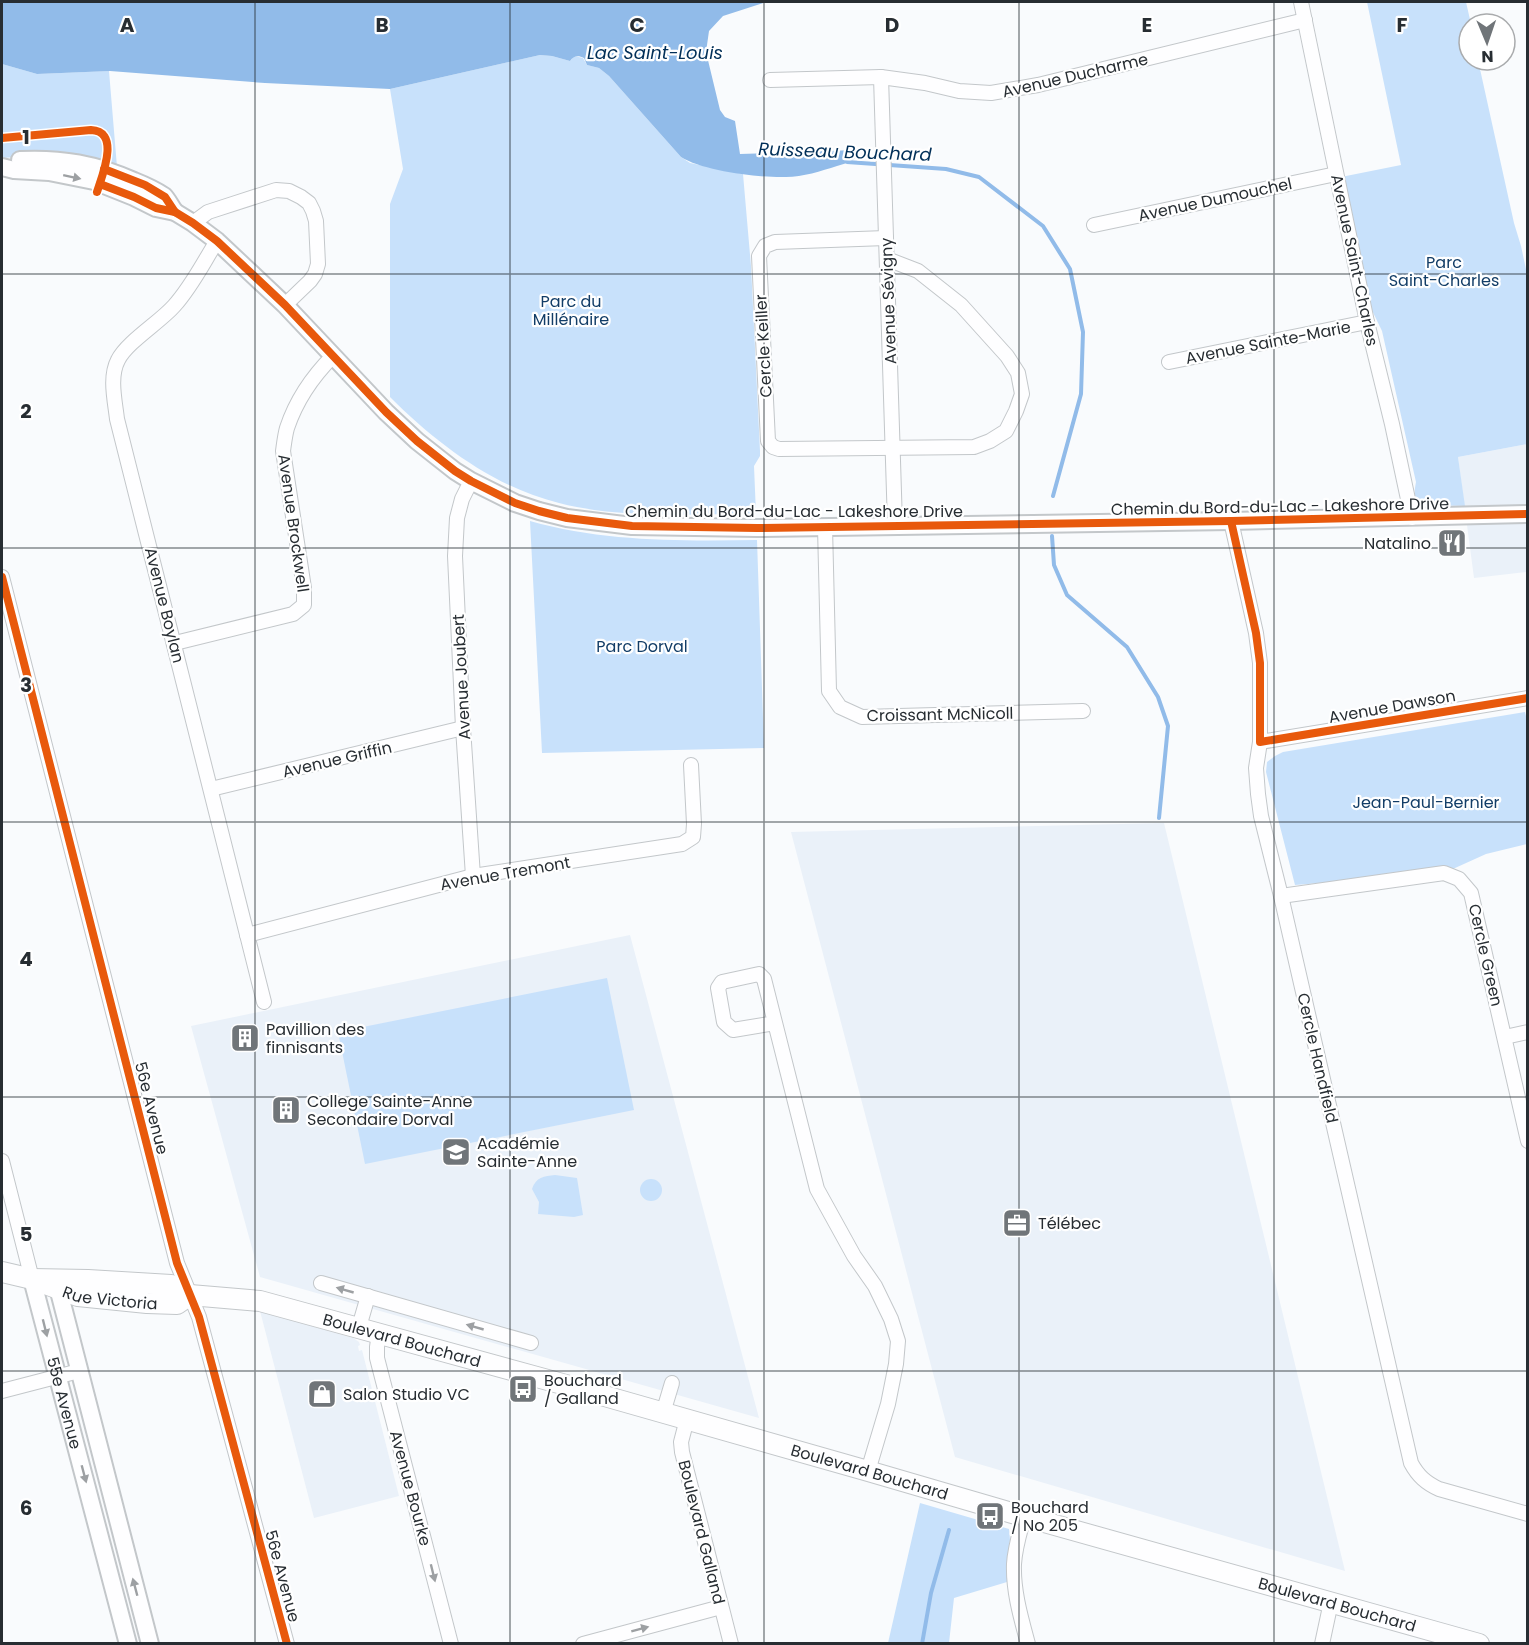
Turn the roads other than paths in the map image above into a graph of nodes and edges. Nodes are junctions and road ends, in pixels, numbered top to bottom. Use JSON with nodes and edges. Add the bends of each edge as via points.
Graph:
{"nodes":[{"id":1,"x":1301,"y":2,"type":"edge"},
{"id":2,"x":1305,"y":20,"type":"junction"},
{"id":3,"x":881,"y":77,"type":"junction"},
{"id":4,"x":770,"y":80,"type":"dead end"},
{"id":5,"x":2,"y":166,"type":"edge"},
{"id":6,"x":1336,"y":174,"type":"junction"},
{"id":7,"x":193,"y":223,"type":"junction"},
{"id":8,"x":1094,"y":225,"type":"dead end"},
{"id":9,"x":886,"y":238,"type":"junction"},
{"id":10,"x":218,"y":240,"type":"junction"},
{"id":11,"x":887,"y":259,"type":"junction"},
{"id":12,"x":285,"y":305,"type":"junction"},
{"id":13,"x":1367,"y":322,"type":"junction"},
{"id":14,"x":333,"y":356,"type":"junction"},
{"id":15,"x":1169,"y":362,"type":"dead end"},
{"id":16,"x":893,"y":449,"type":"junction"},
{"id":17,"x":471,"y":481,"type":"junction"},
{"id":18,"x":1527,"y":514,"type":"edge"},
{"id":19,"x":1412,"y":517,"type":"junction"},
{"id":20,"x":1231,"y":522,"type":"junction"},
{"id":21,"x":895,"y":525,"type":"junction"},
{"id":22,"x":825,"y":527,"type":"junction"},
{"id":23,"x":2,"y":577,"type":"edge"},
{"id":24,"x":175,"y":643,"type":"junction"},
{"id":25,"x":1527,"y":698,"type":"edge"},
{"id":26,"x":1083,"y":711,"type":"dead end"},
{"id":27,"x":463,"y":728,"type":"junction"},
{"id":28,"x":1260,"y":742,"type":"junction"},
{"id":29,"x":691,"y":765,"type":"dead end"},
{"id":30,"x":211,"y":789,"type":"junction"},
{"id":31,"x":473,"y":876,"type":"junction"},
{"id":32,"x":1281,"y":896,"type":"junction"},
{"id":33,"x":247,"y":935,"type":"junction"},
{"id":34,"x":264,"y":1002,"type":"dead end"},
{"id":35,"x":775,"y":1023,"type":"junction"},
{"id":36,"x":1527,"y":1032,"type":"edge"},
{"id":37,"x":1505,"y":1037,"type":"junction"},
{"id":38,"x":1527,"y":1141,"type":"edge"},
{"id":39,"x":2,"y":1161,"type":"edge"},
{"id":40,"x":2,"y":1272,"type":"edge"},
{"id":41,"x":32,"y":1279,"type":"junction"},
{"id":42,"x":321,"y":1283,"type":"dead end"},
{"id":43,"x":57,"y":1284,"type":"junction"},
{"id":44,"x":190,"y":1295,"type":"junction"},
{"id":45,"x":368,"y":1296,"type":"junction"},
{"id":46,"x":260,"y":1301,"type":"joint"},
{"id":47,"x":359,"y":1327,"type":"junction"},
{"id":48,"x":379,"y":1333,"type":"junction"},
{"id":49,"x":531,"y":1343,"type":"dead end"},
{"id":50,"x":79,"y":1371,"type":"junction"},
{"id":51,"x":58,"y":1377,"type":"junction"},
{"id":52,"x":672,"y":1383,"type":"dead end"},
{"id":53,"x":2,"y":1391,"type":"edge"},
{"id":54,"x":663,"y":1413,"type":"junction"},
{"id":55,"x":687,"y":1419,"type":"junction"},
{"id":56,"x":868,"y":1471,"type":"junction"},
{"id":57,"x":1527,"y":1514,"type":"edge"},
{"id":58,"x":1024,"y":1517,"type":"junction"},
{"id":59,"x":1331,"y":1602,"type":"junction"},
{"id":60,"x":721,"y":1607,"type":"junction"},
{"id":61,"x":128,"y":1644,"type":"edge"},
{"id":62,"x":150,"y":1644,"type":"edge"},
{"id":63,"x":287,"y":1644,"type":"edge"},
{"id":64,"x":451,"y":1644,"type":"edge"},
{"id":65,"x":583,"y":1644,"type":"edge"},
{"id":66,"x":731,"y":1644,"type":"edge"},
{"id":67,"x":1028,"y":1644,"type":"edge"},
{"id":68,"x":1322,"y":1644,"type":"edge"},
{"id":69,"x":1479,"y":1644,"type":"edge"}],
"edges":[{"from":1,"to":2,"type":"street","name":"Avenue Saint-Charles"},
{"from":2,"to":3,"type":"street","name":"Avenue Ducharme","via":[[991,93]]},
{"from":2,"to":6,"type":"street","name":"Avenue Saint-Charles"},
{"from":3,"to":4,"type":"street","name":"Avenue Ducharme"},
{"from":3,"to":9,"type":"street","name":"Avenue Sévigny"},
{"from":5,"to":7,"type":"street","name":"Chemin du Bord-du-Lac - Lakeshore Drive","via":[[41,159],[97,166],[113,180],[145,186],[165,197],[175,212]]},
{"from":6,"to":8,"type":"street","name":"Avenue Dumouchel"},
{"from":6,"to":13,"type":"street","name":"Avenue Saint-Charles"},
{"from":7,"to":10,"type":"street","name":"Chemin du Bord-du-Lac - Lakeshore Drive"},
{"from":7,"to":12,"type":"street","via":[[208,212],[276,190],[290,191],[309,203],[316,221],[318,264],[310,281]]},
{"from":9,"to":11,"type":"street","name":"Avenue Sévigny"},
{"from":9,"to":16,"type":"street","name":"Cercle Keiller","via":[[775,242],[765,246],[759,266],[768,441],[772,447]]},
{"from":10,"to":12,"type":"street","name":"Chemin du Bord-du-Lac - Lakeshore Drive"},
{"from":10,"to":24,"type":"street","name":"Avenue Boylan","via":[[183,296],[125,350],[114,371],[117,419]]},
{"from":11,"to":16,"type":"street","name":"Avenue Sévigny"},
{"from":11,"to":16,"type":"street","via":[[918,271],[961,305],[1007,356],[1018,373],[1022,394],[1006,431],[990,441],[974,447]]},
{"from":12,"to":14,"type":"street","name":"Chemin du Bord-du-Lac - Lakeshore Drive"},
{"from":13,"to":15,"type":"street","name":"Avenue Sainte-Marie"},
{"from":13,"to":19,"type":"street","name":"Avenue Saint-Charles"},
{"from":14,"to":17,"type":"street","name":"Chemin du Bord-du-Lac - Lakeshore Drive","via":[[405,430]]},
{"from":14,"to":24,"type":"street","name":"Avenue Brockwell","via":[[319,370],[294,411],[283,451],[304,605],[293,614]]},
{"from":16,"to":21,"type":"street","name":"Avenue Sévigny"},
{"from":17,"to":22,"type":"street","name":"Chemin du Bord-du-Lac - Lakeshore Drive","via":[[538,511],[601,524],[673,528]]},
{"from":17,"to":27,"type":"street","name":"Avenue Joubert","via":[[462,499],[456,538]]},
{"from":18,"to":19,"type":"street","name":"Chemin du Bord-du-Lac - Lakeshore Drive"},
{"from":19,"to":20,"type":"street","name":"Chemin du Bord-du-Lac - Lakeshore Drive"},
{"from":20,"to":21,"type":"street","name":"Chemin du Bord-du-Lac - Lakeshore Drive"},
{"from":20,"to":28,"type":"street","name":"Cercle Handfield","via":[[1260,663]]},
{"from":21,"to":22,"type":"street","name":"Chemin du Bord-du-Lac - Lakeshore Drive"},
{"from":22,"to":26,"type":"street","name":"Croissant McNicoll","via":[[829,692],[840,707],[862,717]]},
{"from":23,"to":44,"type":"street","name":"56e Avenue","via":[[174,1252]]},
{"from":24,"to":30,"type":"street","name":"Avenue Boylan"},
{"from":25,"to":28,"type":"street","name":"Avenue Dawson"},
{"from":27,"to":30,"type":"street","name":"Avenue Griffin"},
{"from":27,"to":31,"type":"street","name":"Avenue Joubert"},
{"from":28,"to":32,"type":"street","name":"Cercle Handfield","via":[[1258,794]]},
{"from":29,"to":31,"type":"street","name":"Avenue Tremont","via":[[693,837],[682,844]]},
{"from":30,"to":33,"type":"street","name":"Avenue Boylan"},
{"from":31,"to":33,"type":"street","name":"Avenue Tremont"},
{"from":32,"to":37,"type":"street","name":"Cercle Green","via":[[1444,873],[1459,879],[1471,893]]},
{"from":32,"to":57,"type":"street","name":"Cercle Handfield","via":[[1412,1463],[1416,1472],[1439,1489]]},
{"from":33,"to":34,"type":"street","name":"Avenue Boylan"},
{"from":35,"to":35,"type":"street","via":[[764,979],[759,974],[722,982],[718,988],[724,1022],[733,1030]]},
{"from":35,"to":56,"type":"street","via":[[817,1189],[875,1286],[898,1341],[892,1384]]},
{"from":36,"to":37,"type":"street"},
{"from":37,"to":38,"type":"street","name":"Cercle Green"},
{"from":39,"to":41,"type":"street","name":"55e Avenue"},
{"from":40,"to":41,"type":"main road","name":"Rue Victoria"},
{"from":41,"to":43,"type":"main road","name":"Rue Victoria"},
{"from":41,"to":51,"type":"street","name":"55e Avenue","one_way":true},
{"from":45,"to":42,"type":"street","one_way":true},
{"from":43,"to":44,"type":"main road","name":"Rue Victoria","via":[[171,1285]]},
{"from":43,"to":50,"type":"street","name":"55e Avenue"},
{"from":44,"to":46,"type":"main road","name":"Rue Victoria"},
{"from":44,"to":63,"type":"street","name":"56e Avenue"},
{"from":45,"to":47,"type":"street"},
{"from":49,"to":45,"type":"street","one_way":true},
{"from":46,"to":47,"type":"main road","name":"Boulevard Bouchard"},
{"from":47,"to":48,"type":"main road","name":"Boulevard Bouchard"},
{"from":48,"to":54,"type":"main road","name":"Boulevard Bouchard"},
{"from":48,"to":64,"type":"street","name":"Avenue Bourke","one_way":true,"via":[[378,1366]]},
{"from":50,"to":51,"type":"street"},
{"from":62,"to":50,"type":"street","name":"55e Avenue","one_way":true},
{"from":51,"to":53,"type":"street"},
{"from":51,"to":61,"type":"street","name":"55e Avenue","one_way":true},
{"from":52,"to":54,"type":"street"},
{"from":54,"to":55,"type":"main road","name":"Boulevard Bouchard"},
{"from":55,"to":56,"type":"main road","name":"Boulevard Bouchard"},
{"from":55,"to":60,"type":"street","name":"Boulevard Galland","via":[[681,1446]]},
{"from":56,"to":58,"type":"main road","name":"Boulevard Bouchard"},
{"from":58,"to":59,"type":"main road","name":"Boulevard Bouchard"},
{"from":58,"to":67,"type":"street","via":[[1014,1573]]},
{"from":59,"to":68,"type":"street"},
{"from":59,"to":69,"type":"main road","name":"Boulevard Bouchard"},
{"from":65,"to":60,"type":"street","one_way":true},
{"from":60,"to":66,"type":"street","name":"Boulevard Galland"}]}
